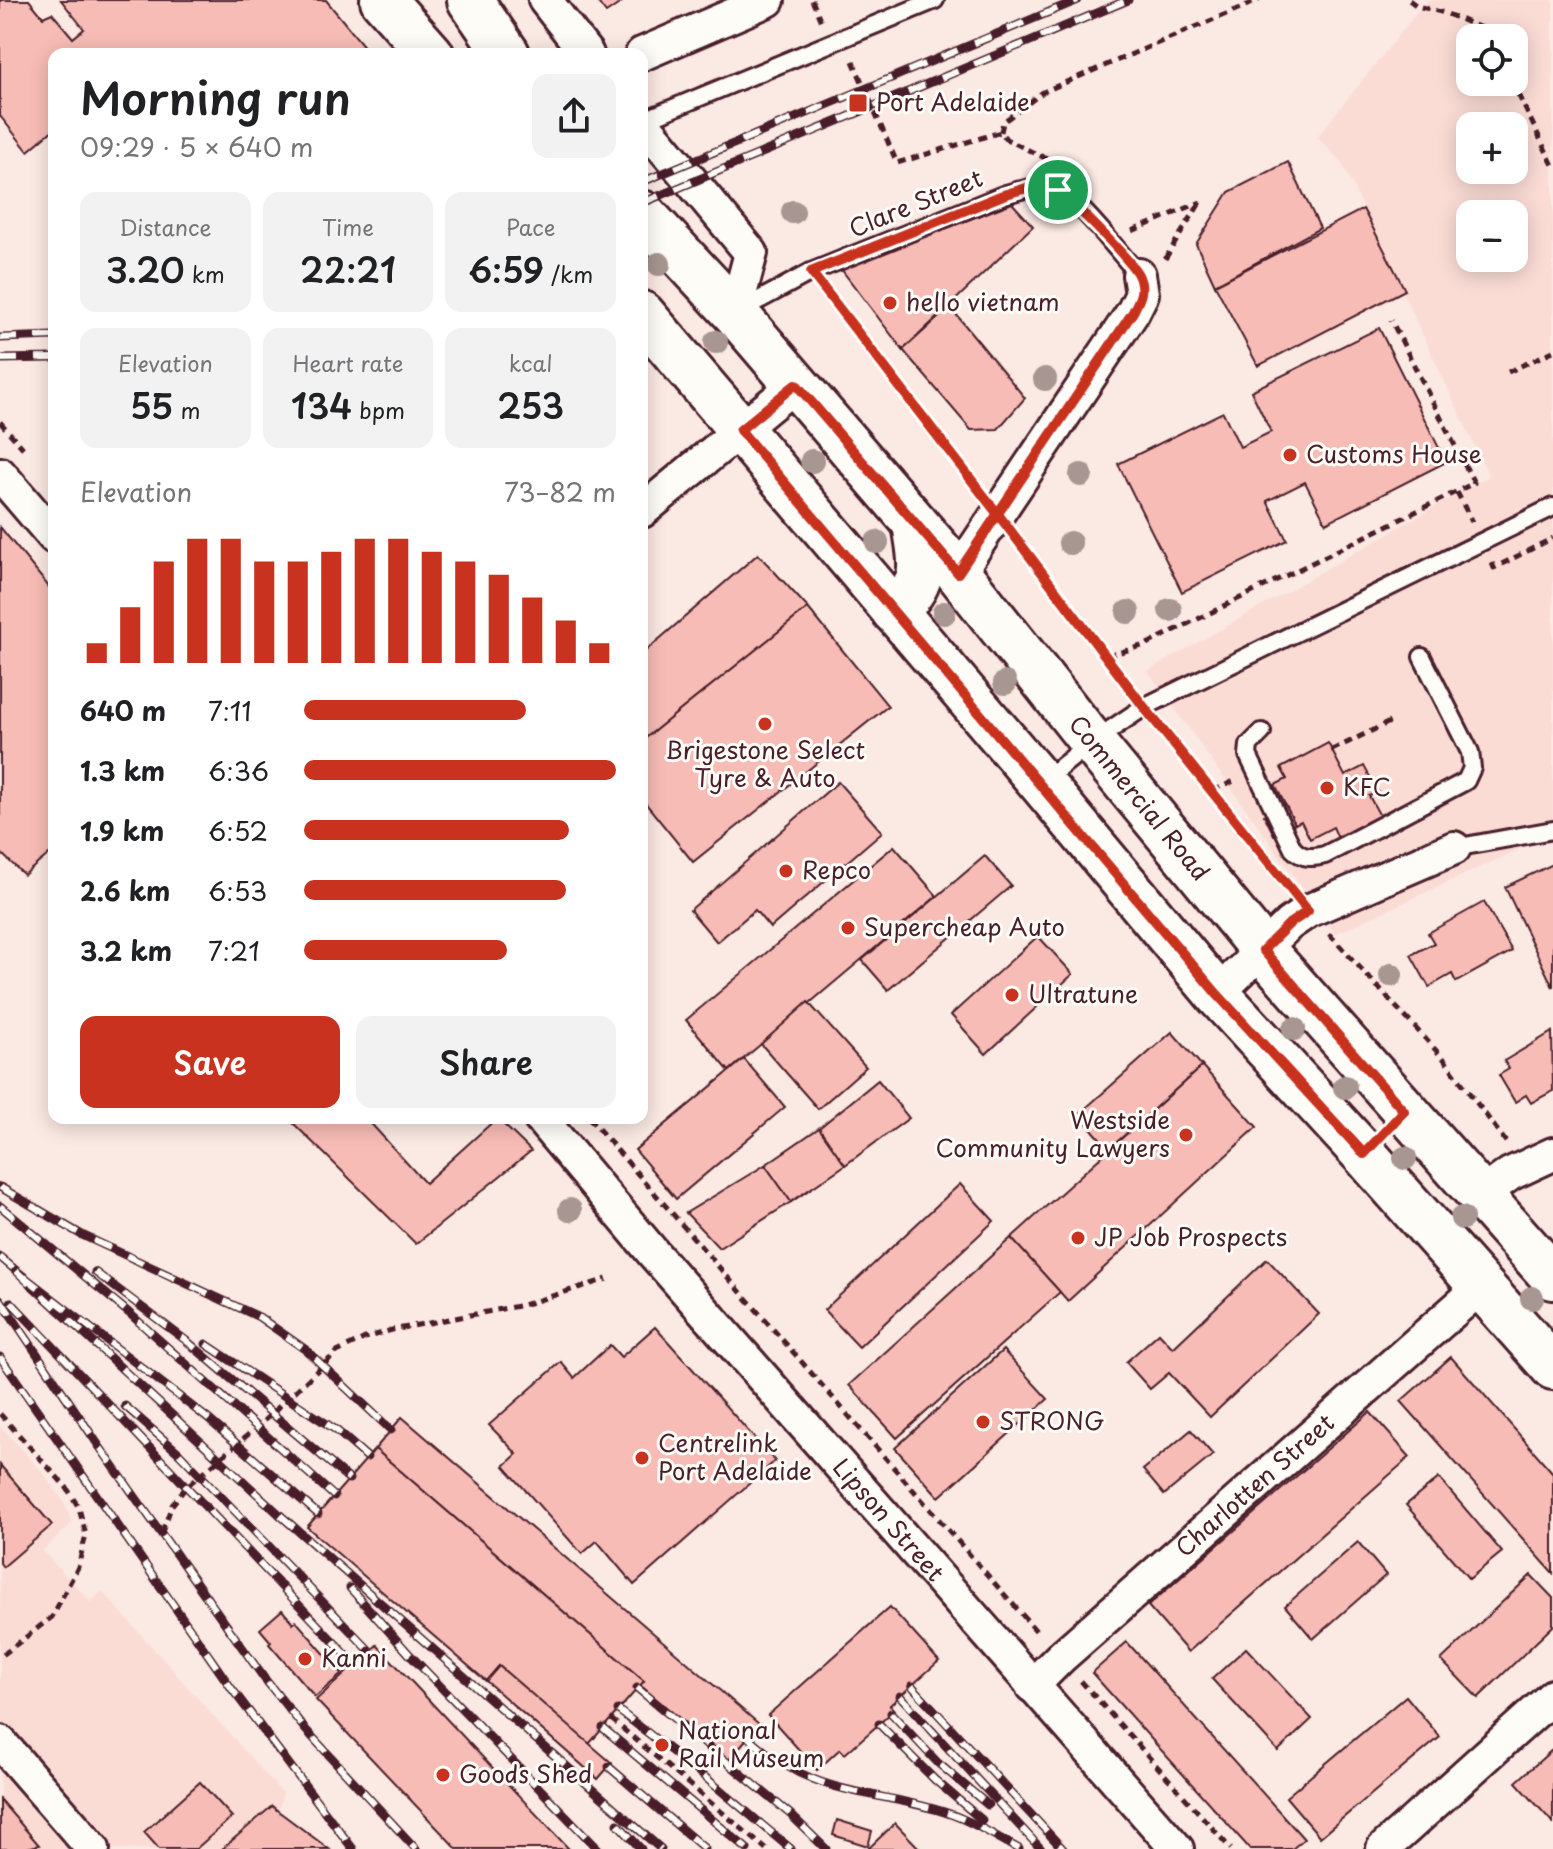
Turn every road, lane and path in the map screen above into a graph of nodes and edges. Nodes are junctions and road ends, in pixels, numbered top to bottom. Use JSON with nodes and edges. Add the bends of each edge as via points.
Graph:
{"nodes":[{"id":1,"x":383,"y":0,"type":"edge"},
{"id":2,"x":470,"y":0,"type":"edge"},
{"id":3,"x":545,"y":0,"type":"edge"},
{"id":4,"x":768,"y":0,"type":"edge"},
{"id":5,"x":935,"y":0,"type":"edge"},
{"id":6,"x":1259,"y":0,"type":"edge"},
{"id":7,"x":1409,"y":0,"type":"edge"},
{"id":8,"x":1472,"y":24,"type":"edge"},
{"id":9,"x":426,"y":48,"type":"edge"},
{"id":10,"x":503,"y":48,"type":"edge"},
{"id":11,"x":582,"y":48,"type":"edge"},
{"id":12,"x":648,"y":51,"type":"edge"},
{"id":13,"x":855,"y":68,"type":"dead end"},
{"id":14,"x":1519,"y":96,"type":"edge"},
{"id":15,"x":648,"y":119,"type":"edge"},
{"id":16,"x":648,"y":128,"type":"edge"},
{"id":17,"x":1001,"y":132,"type":"dead end"},
{"id":18,"x":889,"y":146,"type":"dead end"},
{"id":19,"x":1553,"y":165,"type":"edge"},
{"id":20,"x":1201,"y":202,"type":"dead end"},
{"id":21,"x":648,"y":219,"type":"edge"},
{"id":22,"x":811,"y":272,"type":"junction"},
{"id":23,"x":1141,"y":285,"type":"junction"},
{"id":24,"x":735,"y":313,"type":"junction"},
{"id":25,"x":1391,"y":320,"type":"dead end"},
{"id":26,"x":648,"y":321,"type":"edge"},
{"id":27,"x":1553,"y":351,"type":"edge"},
{"id":28,"x":1508,"y":372,"type":"dead end"},
{"id":29,"x":796,"y":384,"type":"junction"},
{"id":30,"x":740,"y":430,"type":"junction"},
{"id":31,"x":0,"y":474,"type":"edge"},
{"id":32,"x":648,"y":506,"type":"edge"},
{"id":33,"x":1553,"y":507,"type":"edge"},
{"id":34,"x":997,"y":513,"type":"junction"},
{"id":35,"x":915,"y":523,"type":"junction"},
{"id":36,"x":48,"y":530,"type":"edge"},
{"id":37,"x":958,"y":573,"type":"junction"},
{"id":38,"x":894,"y":611,"type":"junction"},
{"id":39,"x":1107,"y":656,"type":"junction"},
{"id":40,"x":1422,"y":657,"type":"dead end"},
{"id":41,"x":1144,"y":707,"type":"junction"},
{"id":42,"x":1394,"y":720,"type":"dead end"},
{"id":43,"x":1262,"y":732,"type":"dead end"},
{"id":44,"x":1092,"y":742,"type":"junction"},
{"id":45,"x":1332,"y":750,"type":"dead end"},
{"id":46,"x":1041,"y":783,"type":"junction"},
{"id":47,"x":1553,"y":830,"type":"edge"},
{"id":48,"x":1454,"y":848,"type":"joint"},
{"id":49,"x":1308,"y":911,"type":"junction"},
{"id":50,"x":1263,"y":950,"type":"junction"},
{"id":51,"x":1217,"y":994,"type":"junction"},
{"id":52,"x":1404,"y":1111,"type":"junction"},
{"id":53,"x":545,"y":1124,"type":"edge"},
{"id":54,"x":594,"y":1124,"type":"edge"},
{"id":55,"x":1364,"y":1154,"type":"junction"},
{"id":56,"x":1540,"y":1161,"type":"edge"},
{"id":57,"x":1480,"y":1196,"type":"junction"},
{"id":58,"x":1553,"y":1277,"type":"edge"},
{"id":59,"x":607,"y":1279,"type":"dead end"},
{"id":60,"x":1482,"y":1286,"type":"junction"},
{"id":61,"x":1553,"y":1367,"type":"edge"},
{"id":62,"x":0,"y":1414,"type":"edge"},
{"id":63,"x":162,"y":1532,"type":"dead end"},
{"id":64,"x":1038,"y":1633,"type":"dead end"},
{"id":65,"x":0,"y":1657,"type":"edge"},
{"id":66,"x":1078,"y":1677,"type":"dead end"},
{"id":67,"x":1032,"y":1686,"type":"junction"},
{"id":68,"x":1553,"y":1696,"type":"edge"},
{"id":69,"x":611,"y":1719,"type":"dead end"},
{"id":70,"x":0,"y":1742,"type":"edge"},
{"id":71,"x":93,"y":1849,"type":"edge"},
{"id":72,"x":766,"y":1849,"type":"edge"},
{"id":73,"x":1177,"y":1849,"type":"edge"},
{"id":74,"x":1231,"y":1849,"type":"edge"},
{"id":75,"x":1383,"y":1849,"type":"edge"}],
"edges":[{"from":1,"to":9,"type":"main road"},
{"from":2,"to":10,"type":"main road"},
{"from":3,"to":11,"type":"street"},
{"from":4,"to":12,"type":"street"},
{"from":5,"to":15,"type":"lane"},
{"from":6,"to":17,"type":"path","via":[[1043,92],[1003,122]]},
{"from":7,"to":8,"type":"path"},
{"from":13,"to":18,"type":"path"},
{"from":14,"to":19,"type":"path"},
{"from":16,"to":24,"type":"street","via":[[751,253]]},
{"from":20,"to":23,"type":"path"},
{"from":21,"to":24,"type":"main road","name":"Commercial Road"},
{"from":22,"to":23,"type":"lane","name":"Clare Street","via":[[1030,187],[1058,190],[1076,205]]},
{"from":22,"to":24,"type":"lane","name":"Clare Street"},
{"from":22,"to":34,"type":"path"},
{"from":23,"to":34,"type":"street"},
{"from":24,"to":29,"type":"main road","name":"Commercial Road"},
{"from":25,"to":39,"type":"path","via":[[1474,483],[1145,645]]},
{"from":26,"to":30,"type":"main road"},
{"from":27,"to":28,"type":"path"},
{"from":29,"to":30,"type":"street"},
{"from":29,"to":35,"type":"main road","name":"Commercial Road"},
{"from":30,"to":32,"type":"street"},
{"from":30,"to":38,"type":"main road"},
{"from":31,"to":36,"type":"street"},
{"from":33,"to":41,"type":"lane"},
{"from":34,"to":37,"type":"street"},
{"from":34,"to":39,"type":"path"},
{"from":35,"to":37,"type":"main road","name":"Commercial Road"},
{"from":35,"to":38,"type":"main road","via":[[919,580]]},
{"from":37,"to":44,"type":"main road","name":"Commercial Road"},
{"from":38,"to":46,"type":"main road"},
{"from":39,"to":41,"type":"path"},
{"from":40,"to":43,"type":"lane","via":[[1470,752],[1472,768],[1466,781],[1325,855],[1300,856],[1293,849],[1248,755],[1249,745]]},
{"from":41,"to":44,"type":"lane"},
{"from":41,"to":49,"type":"path"},
{"from":42,"to":45,"type":"path"},
{"from":44,"to":46,"type":"lane"},
{"from":44,"to":50,"type":"main road","name":"Commercial Road"},
{"from":46,"to":51,"type":"main road"},
{"from":47,"to":48,"type":"lane"},
{"from":48,"to":49,"type":"street"},
{"from":49,"to":50,"type":"street"},
{"from":49,"to":56,"type":"path"},
{"from":50,"to":51,"type":"street"},
{"from":50,"to":52,"type":"main road","name":"Commercial Road"},
{"from":51,"to":55,"type":"main road"},
{"from":52,"to":55,"type":"main road"},
{"from":52,"to":57,"type":"main road","name":"Commercial Road"},
{"from":53,"to":67,"type":"street","name":"Lipson Street"},
{"from":54,"to":64,"type":"path"},
{"from":55,"to":60,"type":"main road"},
{"from":56,"to":57,"type":"street"},
{"from":57,"to":58,"type":"main road","name":"Commercial Road"},
{"from":59,"to":63,"type":"path","via":[[523,1305],[392,1330],[337,1352],[187,1486],[172,1505]]},
{"from":60,"to":61,"type":"main road"},
{"from":60,"to":67,"type":"street","name":"Charlotten Street"},
{"from":62,"to":65,"type":"path","via":[[67,1488],[86,1535],[78,1567],[52,1617]]},
{"from":66,"to":74,"type":"path"},
{"from":67,"to":73,"type":"street","name":"Lipson Street"},
{"from":68,"to":75,"type":"street"},
{"from":69,"to":72,"type":"path"},
{"from":70,"to":71,"type":"street"}]}
